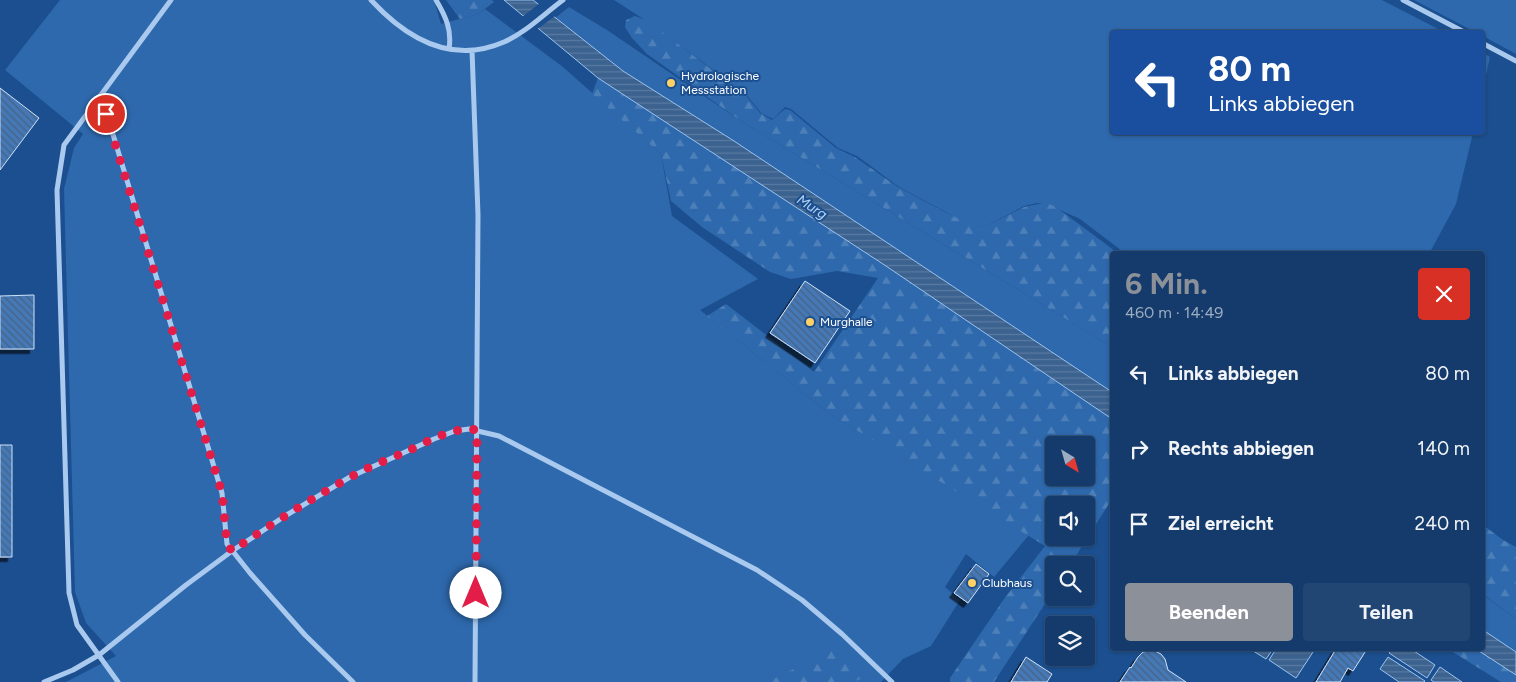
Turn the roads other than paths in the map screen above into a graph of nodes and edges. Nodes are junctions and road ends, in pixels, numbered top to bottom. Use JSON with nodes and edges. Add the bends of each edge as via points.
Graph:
{"nodes":[{"id":1,"x":171,"y":0,"type":"edge"},
{"id":2,"x":371,"y":0,"type":"edge"},
{"id":3,"x":436,"y":0,"type":"edge"},
{"id":4,"x":563,"y":0,"type":"edge"},
{"id":5,"x":1403,"y":0,"type":"edge"},
{"id":6,"x":1460,"y":30,"type":"edge"},
{"id":7,"x":1485,"y":45,"type":"edge"},
{"id":8,"x":448,"y":49,"type":"junction"},
{"id":9,"x":472,"y":50,"type":"junction"},
{"id":10,"x":1516,"y":61,"type":"edge"},
{"id":11,"x":101,"y":95,"type":"junction"},
{"id":12,"x":477,"y":430,"type":"junction"},
{"id":13,"x":232,"y":551,"type":"junction"},
{"id":14,"x":99,"y":655,"type":"junction"},
{"id":15,"x":44,"y":682,"type":"edge"},
{"id":16,"x":118,"y":682,"type":"edge"},
{"id":17,"x":353,"y":682,"type":"edge"},
{"id":18,"x":475,"y":682,"type":"edge"},
{"id":19,"x":892,"y":682,"type":"edge"}],
"edges":[{"from":1,"to":11,"type":"street"},
{"from":2,"to":8,"type":"street","via":[[408,33],[426,43]]},
{"from":3,"to":8,"type":"street","via":[[450,29]]},
{"from":4,"to":9,"type":"street","via":[[505,42]]},
{"from":5,"to":6,"type":"street"},
{"from":7,"to":10,"type":"street"},
{"from":8,"to":9,"type":"street"},
{"from":9,"to":12,"type":"street","via":[[478,191]]},
{"from":11,"to":13,"type":"street","via":[[222,493],[227,544]]},
{"from":11,"to":14,"type":"street","via":[[64,145],[57,190],[69,593],[77,625]]},
{"from":12,"to":13,"type":"street","via":[[448,434],[350,477]]},
{"from":12,"to":18,"type":"street"},
{"from":12,"to":19,"type":"street","via":[[499,436],[757,570],[802,600]]},
{"from":13,"to":14,"type":"street"},
{"from":13,"to":17,"type":"street","via":[[305,635]]},
{"from":14,"to":15,"type":"street"},
{"from":14,"to":16,"type":"street"}]}
